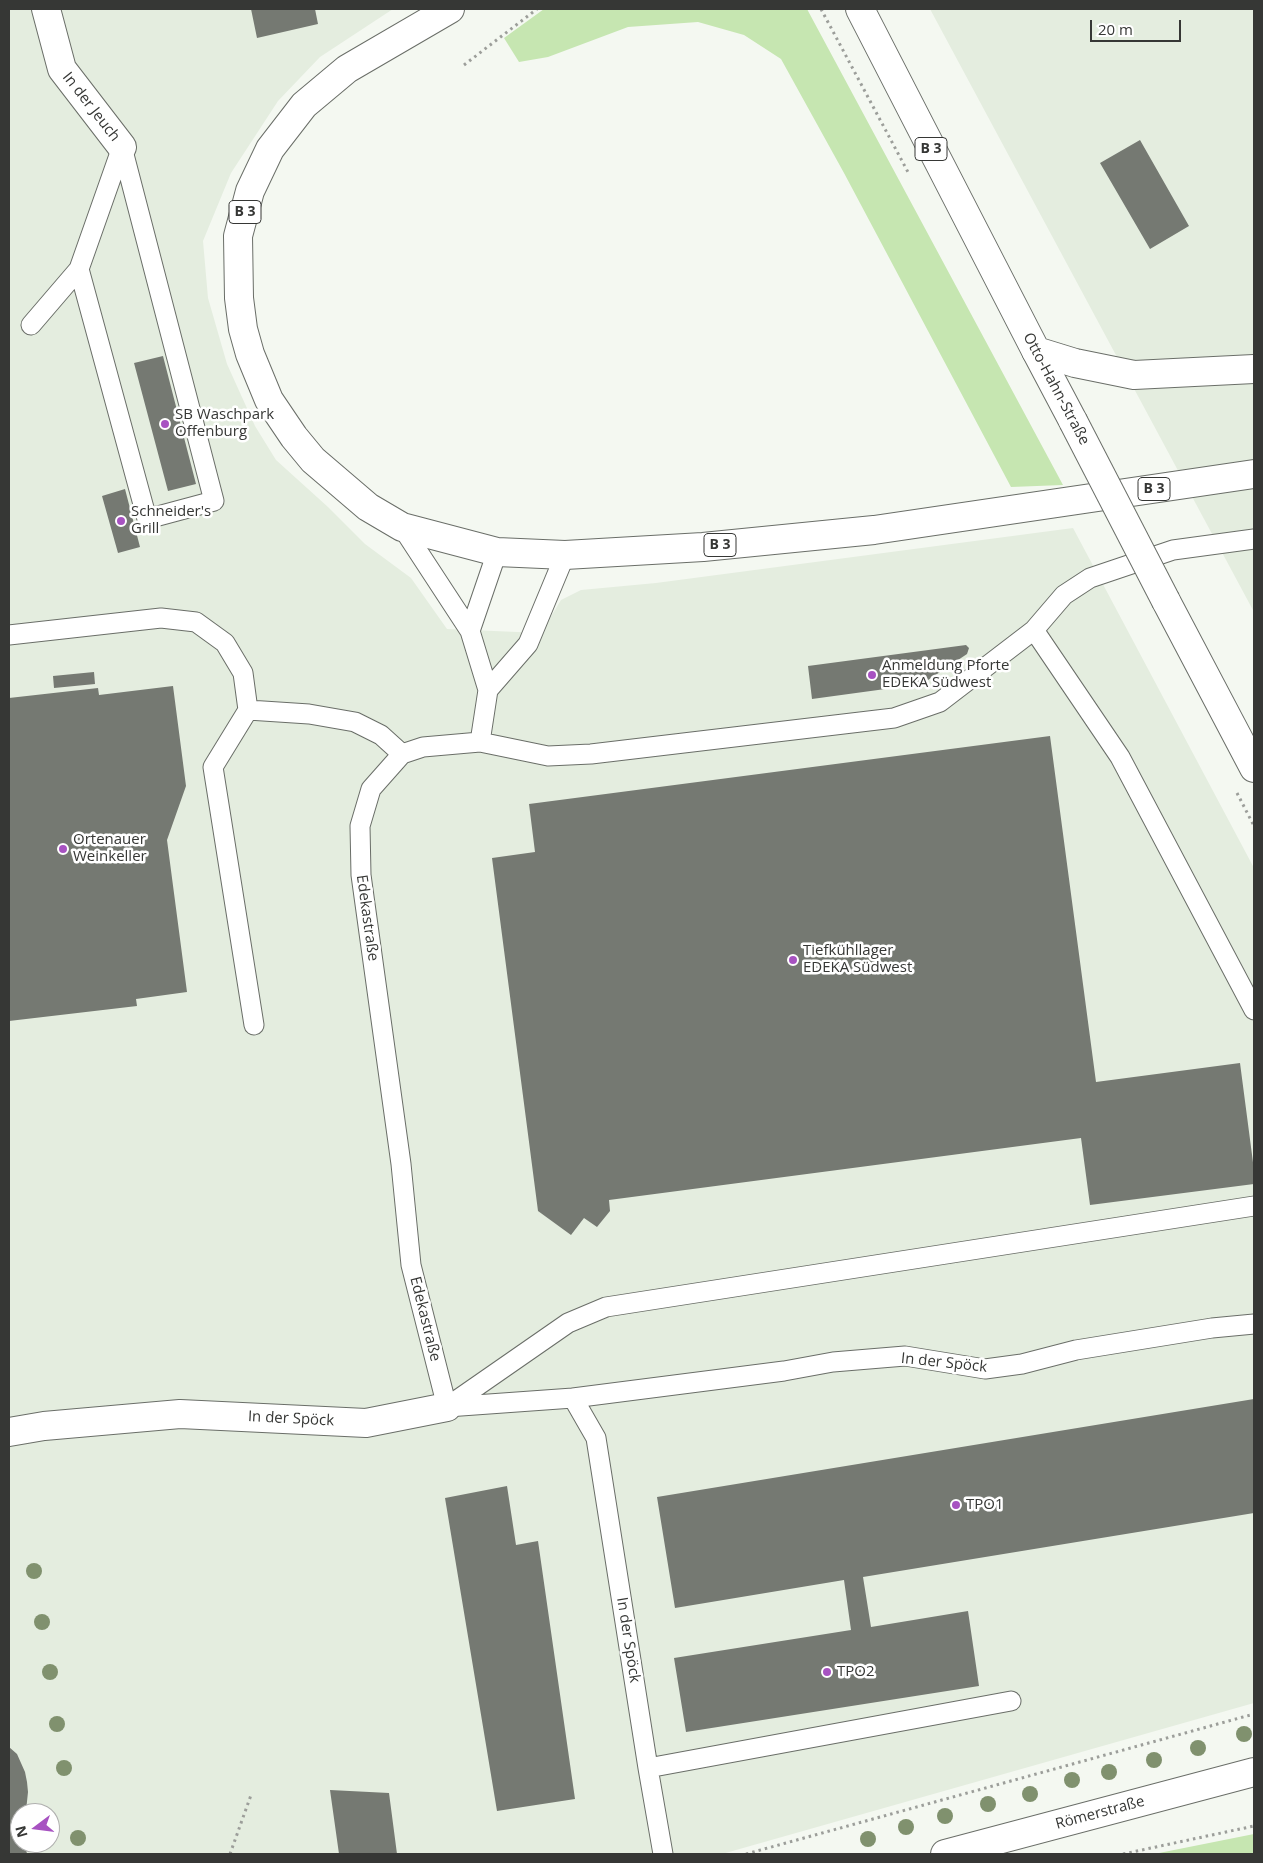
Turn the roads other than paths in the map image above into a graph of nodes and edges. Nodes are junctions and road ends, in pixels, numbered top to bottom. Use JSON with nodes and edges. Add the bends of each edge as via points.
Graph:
{"nodes":[{"id":1,"x":46,"y":9,"type":"edge"},
{"id":2,"x":450,"y":9,"type":"edge"},
{"id":3,"x":860,"y":9,"type":"edge"},
{"id":4,"x":122,"y":147,"type":"junction"},
{"id":5,"x":79,"y":269,"type":"junction"},
{"id":6,"x":31,"y":325,"type":"dead end"},
{"id":7,"x":1036,"y":351,"type":"junction"},
{"id":8,"x":1254,"y":369,"type":"edge"},
{"id":9,"x":1254,"y":474,"type":"edge"},
{"id":10,"x":402,"y":527,"type":"junction"},
{"id":11,"x":1254,"y":539,"type":"edge"},
{"id":12,"x":496,"y":552,"type":"junction"},
{"id":13,"x":565,"y":555,"type":"junction"},
{"id":14,"x":1034,"y":630,"type":"junction"},
{"id":15,"x":470,"y":632,"type":"junction"},
{"id":16,"x":9,"y":635,"type":"edge"},
{"id":17,"x":488,"y":690,"type":"junction"},
{"id":18,"x":248,"y":710,"type":"junction"},
{"id":19,"x":480,"y":742,"type":"junction"},
{"id":20,"x":402,"y":754,"type":"junction"},
{"id":21,"x":1254,"y":768,"type":"edge"},
{"id":22,"x":1254,"y":1010,"type":"edge"},
{"id":23,"x":254,"y":1025,"type":"dead end"},
{"id":24,"x":1254,"y":1206,"type":"edge"},
{"id":25,"x":1254,"y":1324,"type":"edge"},
{"id":26,"x":573,"y":1398,"type":"junction"},
{"id":27,"x":447,"y":1407,"type":"junction"},
{"id":28,"x":9,"y":1432,"type":"edge"},
{"id":29,"x":1011,"y":1701,"type":"dead end"},
{"id":30,"x":648,"y":1768,"type":"junction"},
{"id":31,"x":1254,"y":1772,"type":"edge"},
{"id":32,"x":663,"y":1854,"type":"edge"},
{"id":33,"x":945,"y":1854,"type":"edge"}],
"edges":[{"from":1,"to":4,"type":"main road","name":"In der Jeuch","via":[[62,69]]},
{"from":2,"to":10,"type":"main road","number":"B 3","via":[[347,69],[304,105],[270,149],[250,191],[238,236],[243,329],[269,400],[313,460],[368,507]]},
{"from":3,"to":7,"type":"main road","name":"Otto-Hahn-Straße","number":"B 3"},
{"from":4,"to":5,"type":"lane"},
{"from":4,"to":5,"type":"lane","via":[[214,501],[147,519]]},
{"from":5,"to":6,"type":"lane"},
{"from":7,"to":8,"type":"main road","via":[[1134,375]]},
{"from":7,"to":21,"type":"main road","name":"Otto-Hahn-Straße","bridge":true},
{"from":9,"to":13,"type":"main road","number":"B 3","via":[[874,530],[703,547]]},
{"from":10,"to":12,"type":"main road","number":"B 3"},
{"from":10,"to":15,"type":"lane"},
{"from":11,"to":14,"type":"lane","name":"Edekastraße","via":[[1173,550],[1090,578],[1064,595]]},
{"from":12,"to":13,"type":"main road","number":"B 3"},
{"from":12,"to":15,"type":"lane"},
{"from":13,"to":17,"type":"lane","via":[[528,644]]},
{"from":14,"to":19,"type":"lane","name":"Edekastraße","via":[[940,702],[894,718],[591,754],[548,756]]},
{"from":14,"to":22,"type":"lane","via":[[1120,757]]},
{"from":15,"to":17,"type":"lane"},
{"from":16,"to":18,"type":"lane","via":[[161,618],[196,622],[226,643],[243,673]]},
{"from":17,"to":19,"type":"lane"},
{"from":18,"to":20,"type":"lane","via":[[309,714],[355,722],[381,735]]},
{"from":18,"to":23,"type":"lane","via":[[213,767]]},
{"from":19,"to":20,"type":"lane","name":"Edekastraße","via":[[424,746]]},
{"from":20,"to":27,"type":"lane","name":"Edekastraße","via":[[371,789],[360,826],[361,875],[402,1164],[411,1265]]},
{"from":24,"to":27,"type":"lane","via":[[606,1307],[568,1323]]},
{"from":25,"to":26,"type":"lane","name":"In der Spöck","via":[[1076,1350],[1022,1364],[985,1369],[905,1356],[833,1362]]},
{"from":26,"to":27,"type":"lane","name":"In der Spöck"},
{"from":26,"to":30,"type":"lane","name":"In der Spöck","via":[[596,1438]]},
{"from":27,"to":28,"type":"main road","name":"In der Spöck","via":[[366,1423],[180,1414]]},
{"from":29,"to":30,"type":"lane"},
{"from":30,"to":32,"type":"lane","name":"In der Spöck"},
{"from":31,"to":33,"type":"main road","name":"Römerstraße"}]}
